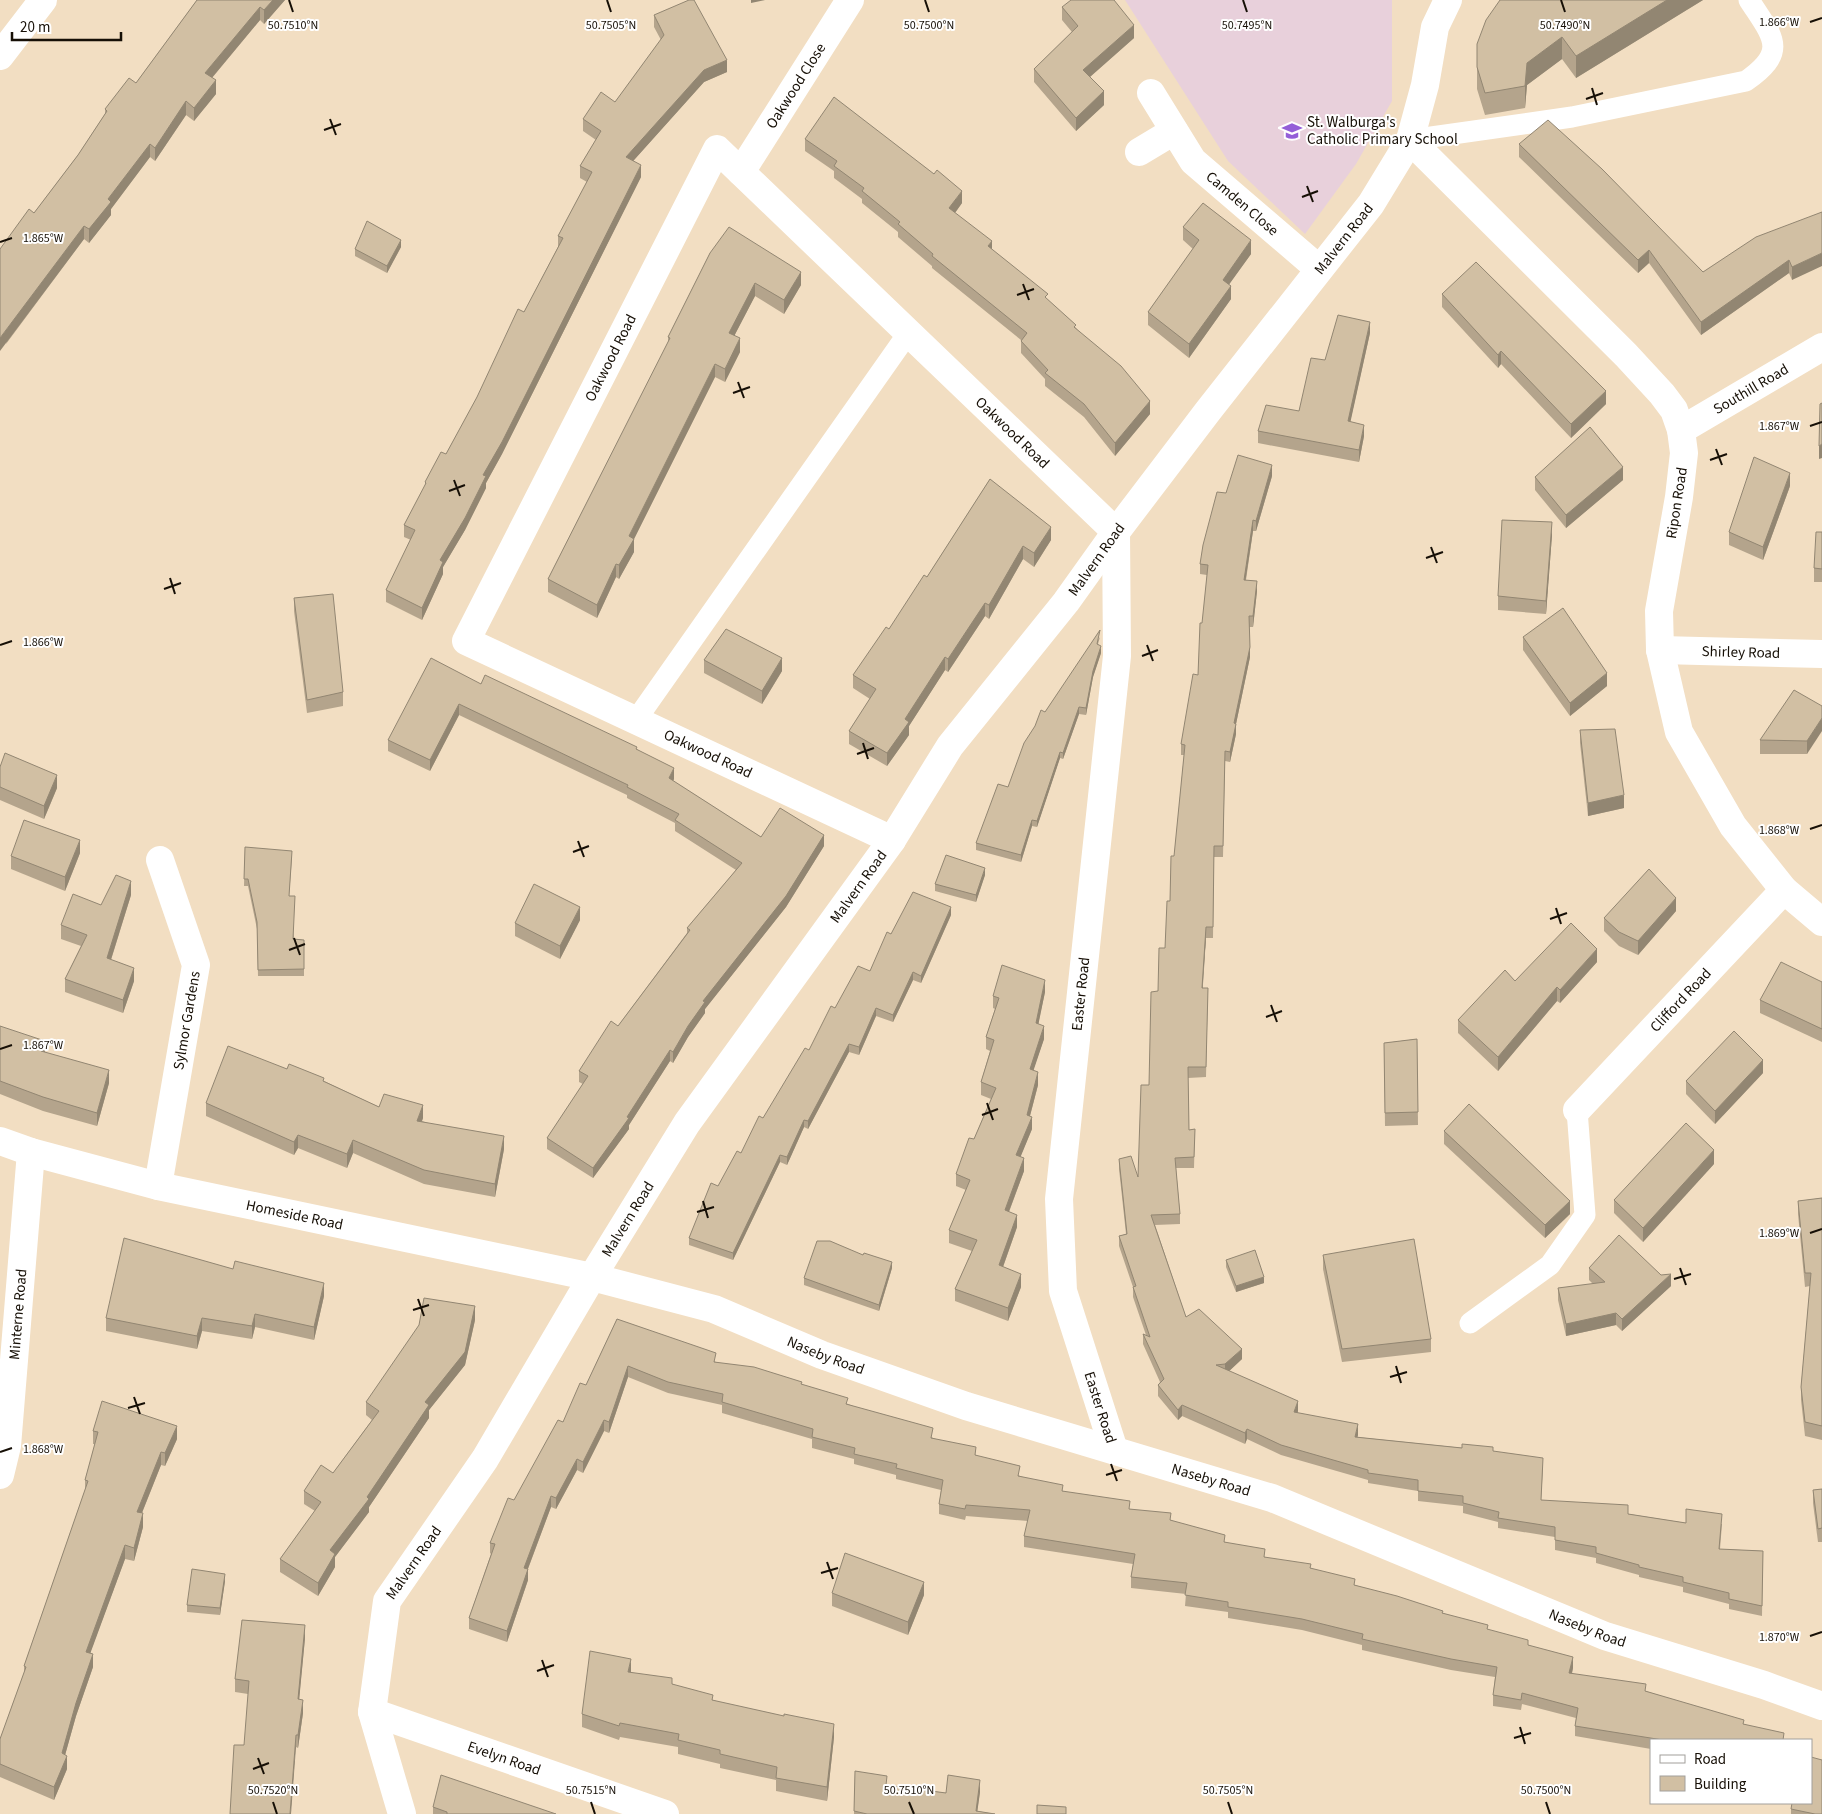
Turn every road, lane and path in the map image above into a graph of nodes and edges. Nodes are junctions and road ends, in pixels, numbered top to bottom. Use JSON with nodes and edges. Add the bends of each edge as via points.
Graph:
{"nodes":[{"id":1,"x":43,"y":0,"type":"edge"},
{"id":2,"x":850,"y":0,"type":"edge"},
{"id":3,"x":1448,"y":0,"type":"edge"},
{"id":4,"x":1749,"y":0,"type":"edge"},
{"id":5,"x":0,"y":56,"type":"edge"},
{"id":6,"x":1150,"y":93,"type":"dead end"},
{"id":7,"x":1174,"y":131,"type":"junction"},
{"id":8,"x":1410,"y":140,"type":"junction"},
{"id":9,"x":1139,"y":152,"type":"dead end"},
{"id":10,"x":741,"y":172,"type":"junction"},
{"id":11,"x":1319,"y":269,"type":"junction"},
{"id":12,"x":908,"y":332,"type":"junction"},
{"id":13,"x":1822,"y":347,"type":"edge"},
{"id":14,"x":1682,"y":430,"type":"junction"},
{"id":15,"x":1116,"y":532,"type":"junction"},
{"id":16,"x":1660,"y":650,"type":"junction"},
{"id":17,"x":1822,"y":654,"type":"edge"},
{"id":18,"x":636,"y":720,"type":"junction"},
{"id":19,"x":892,"y":840,"type":"junction"},
{"id":20,"x":160,"y":860,"type":"dead end"},
{"id":21,"x":1784,"y":890,"type":"junction"},
{"id":22,"x":1822,"y":922,"type":"edge"},
{"id":23,"x":1577,"y":1110,"type":"joint"},
{"id":24,"x":0,"y":1141,"type":"edge"},
{"id":25,"x":31,"y":1152,"type":"junction"},
{"id":26,"x":158,"y":1186,"type":"junction"},
{"id":27,"x":592,"y":1277,"type":"junction"},
{"id":28,"x":1470,"y":1323,"type":"dead end"},
{"id":29,"x":1114,"y":1450,"type":"junction"},
{"id":30,"x":0,"y":1475,"type":"edge"},
{"id":31,"x":1822,"y":1706,"type":"edge"},
{"id":32,"x":372,"y":1712,"type":"junction"},
{"id":33,"x":402,"y":1814,"type":"edge"},
{"id":34,"x":665,"y":1814,"type":"edge"}],
"edges":[{"from":1,"to":5,"type":"street"},
{"from":2,"to":10,"type":"street","name":"Oakwood Close"},
{"from":3,"to":8,"type":"street","name":"Malvern Road","via":[[1435,27],[1425,85]]},
{"from":4,"to":8,"type":"lane","via":[[1773,40],[1773,55],[1746,81],[1572,117]]},
{"from":6,"to":7,"type":"street","name":"Camden Close"},
{"from":7,"to":9,"type":"street"},
{"from":7,"to":11,"type":"street","name":"Camden Close","via":[[1193,161]]},
{"from":8,"to":11,"type":"street","name":"Malvern Road","via":[[1371,204]]},
{"from":8,"to":14,"type":"street","name":"Ripon Road","via":[[1662,394],[1674,410]]},
{"from":10,"to":12,"type":"street","name":"Oakwood Road"},
{"from":10,"to":18,"type":"street","name":"Oakwood Road","via":[[717,149],[466,642]]},
{"from":11,"to":15,"type":"street","name":"Malvern Road"},
{"from":12,"to":15,"type":"street","name":"Oakwood Road"},
{"from":12,"to":18,"type":"lane"},
{"from":13,"to":14,"type":"street","name":"Southill Road"},
{"from":14,"to":16,"type":"street","name":"Ripon Road","via":[[1684,453],[1679,497],[1659,611]]},
{"from":15,"to":19,"type":"street","name":"Malvern Road","via":[[1066,602],[950,746]]},
{"from":15,"to":29,"type":"street","name":"Easter Road","via":[[1117,656],[1059,1199],[1063,1291]]},
{"from":16,"to":17,"type":"street","name":"Shirley Road"},
{"from":16,"to":21,"type":"street","name":"Ripon Road","via":[[1679,732],[1733,826]]},
{"from":18,"to":19,"type":"street","name":"Oakwood Road"},
{"from":19,"to":27,"type":"street","name":"Malvern Road","via":[[686,1123]]},
{"from":20,"to":26,"type":"street","name":"Sylmor Gardens","via":[[196,965]]},
{"from":21,"to":22,"type":"street","name":"Ripon Road"},
{"from":21,"to":23,"type":"street","name":"Clifford Road"},
{"from":23,"to":28,"type":"lane","via":[[1585,1215],[1550,1265]]},
{"from":24,"to":25,"type":"street","name":"Homeside Road"},
{"from":25,"to":26,"type":"street","name":"Homeside Road"},
{"from":25,"to":30,"type":"street","name":"Minterne Road","via":[[8,1436]]},
{"from":26,"to":27,"type":"street","name":"Homeside Road"},
{"from":27,"to":29,"type":"street","name":"Naseby Road","via":[[714,1309],[822,1355],[966,1406]]},
{"from":27,"to":32,"type":"street","name":"Malvern Road","via":[[485,1460],[386,1601]]},
{"from":29,"to":31,"type":"street","name":"Naseby Road","via":[[1272,1498],[1605,1636],[1764,1684]]},
{"from":32,"to":33,"type":"street","name":"Malvern Road"},
{"from":32,"to":34,"type":"street","name":"Evelyn Road"}]}
